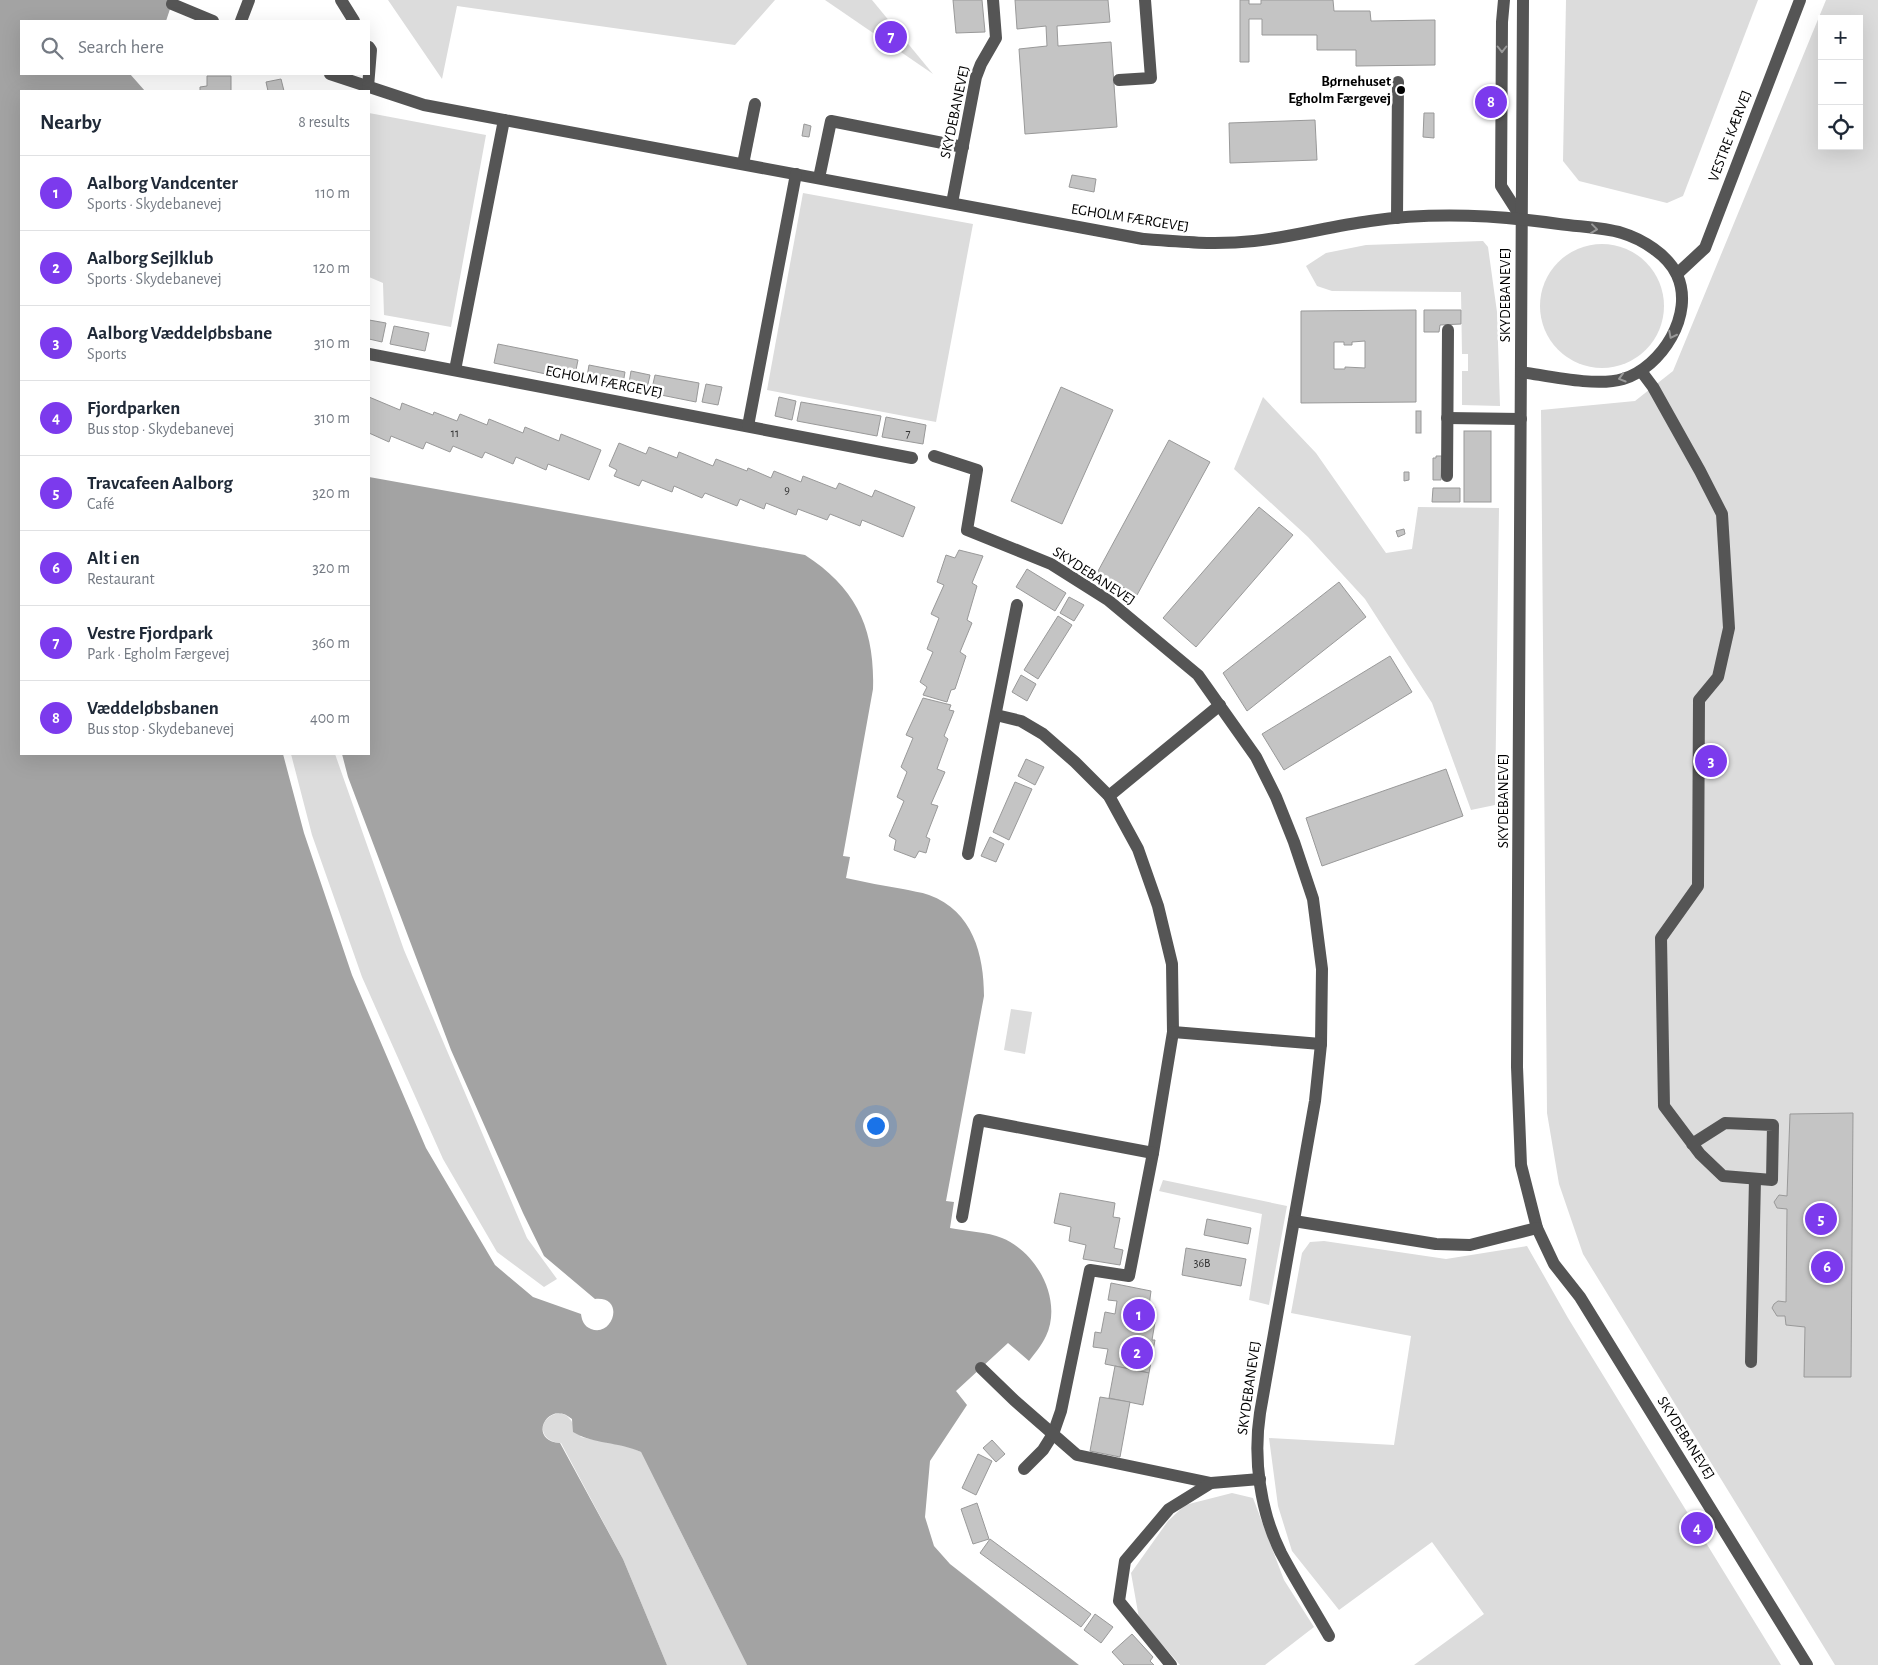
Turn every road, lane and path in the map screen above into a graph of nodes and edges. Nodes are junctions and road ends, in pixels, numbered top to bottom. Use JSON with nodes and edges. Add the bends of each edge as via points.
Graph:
{"nodes":[{"id":1,"x":249,"y":0,"type":"edge"},
{"id":2,"x":341,"y":0,"type":"edge"},
{"id":3,"x":993,"y":0,"type":"edge"},
{"id":4,"x":1145,"y":0,"type":"edge"},
{"id":5,"x":1504,"y":0,"type":"edge"},
{"id":6,"x":1523,"y":0,"type":"edge"},
{"id":7,"x":1800,"y":0,"type":"edge"},
{"id":8,"x":172,"y":4,"type":"dead end"},
{"id":9,"x":211,"y":20,"type":"edge"},
{"id":10,"x":241,"y":20,"type":"edge"},
{"id":11,"x":353,"y":20,"type":"edge"},
{"id":12,"x":333,"y":75,"type":"edge"},
{"id":13,"x":369,"y":75,"type":"edge"},
{"id":14,"x":1119,"y":80,"type":"dead end"},
{"id":15,"x":1398,"y":82,"type":"dead end"},
{"id":16,"x":368,"y":87,"type":"junction"},
{"id":17,"x":755,"y":104,"type":"dead end"},
{"id":18,"x":504,"y":120,"type":"junction"},
{"id":19,"x":963,"y":147,"type":"junction"},
{"id":20,"x":743,"y":164,"type":"junction"},
{"id":21,"x":796,"y":174,"type":"junction"},
{"id":22,"x":819,"y":178,"type":"junction"},
{"id":23,"x":952,"y":203,"type":"junction"},
{"id":24,"x":1397,"y":218,"type":"junction"},
{"id":25,"x":1522,"y":218,"type":"junction"},
{"id":26,"x":1677,"y":274,"type":"junction"},
{"id":27,"x":1448,"y":330,"type":"dead end"},
{"id":28,"x":370,"y":354,"type":"edge"},
{"id":29,"x":455,"y":370,"type":"junction"},
{"id":30,"x":1641,"y":371,"type":"junction"},
{"id":31,"x":1521,"y":372,"type":"junction"},
{"id":32,"x":1447,"y":418,"type":"junction"},
{"id":33,"x":1521,"y":419,"type":"junction"},
{"id":34,"x":748,"y":426,"type":"junction"},
{"id":35,"x":934,"y":456,"type":"dead end"},
{"id":36,"x":912,"y":458,"type":"dead end"},
{"id":37,"x":1447,"y":476,"type":"dead end"},
{"id":38,"x":1017,"y":605,"type":"dead end"},
{"id":39,"x":1220,"y":705,"type":"junction"},
{"id":40,"x":996,"y":715,"type":"junction"},
{"id":41,"x":1109,"y":796,"type":"junction"},
{"id":42,"x":968,"y":854,"type":"dead end"},
{"id":43,"x":1173,"y":1032,"type":"junction"},
{"id":44,"x":1322,"y":1044,"type":"junction"},
{"id":45,"x":1692,"y":1144,"type":"junction"},
{"id":46,"x":1153,"y":1153,"type":"junction"},
{"id":47,"x":1755,"y":1179,"type":"junction"},
{"id":48,"x":962,"y":1217,"type":"dead end"},
{"id":49,"x":1294,"y":1221,"type":"junction"},
{"id":50,"x":1537,"y":1228,"type":"junction"},
{"id":51,"x":1751,"y":1362,"type":"dead end"},
{"id":52,"x":981,"y":1368,"type":"dead end"},
{"id":53,"x":1053,"y":1434,"type":"junction"},
{"id":54,"x":1024,"y":1469,"type":"dead end"},
{"id":55,"x":1260,"y":1479,"type":"junction"},
{"id":56,"x":1211,"y":1483,"type":"junction"},
{"id":57,"x":1329,"y":1636,"type":"dead end"},
{"id":58,"x":1171,"y":1665,"type":"edge"},
{"id":59,"x":1807,"y":1665,"type":"edge"}],
"edges":[{"from":1,"to":10,"type":"street"},
{"from":2,"to":11,"type":"street"},
{"from":3,"to":19,"type":"street","name":"SKYDEBANEVEJ","via":[[996,38],[976,78]]},
{"from":4,"to":14,"type":"street","via":[[1151,78]]},
{"from":5,"to":25,"type":"street","one_way":true,"via":[[1501,186]]},
{"from":6,"to":25,"type":"street","name":"SKYDEBANEVEJ"},
{"from":7,"to":26,"type":"street","name":"VESTRE KÆRVEJ","via":[[1705,248]]},
{"from":8,"to":9,"type":"street"},
{"from":12,"to":16,"type":"street","name":"EGHOLM FÆRGEVEJ"},
{"from":13,"to":16,"type":"street"},
{"from":15,"to":24,"type":"street"},
{"from":16,"to":18,"type":"street","name":"EGHOLM FÆRGEVEJ","via":[[424,105]]},
{"from":17,"to":20,"type":"street"},
{"from":18,"to":20,"type":"street","name":"EGHOLM FÆRGEVEJ"},
{"from":18,"to":29,"type":"street"},
{"from":19,"to":22,"type":"street","via":[[831,122]]},
{"from":19,"to":23,"type":"street","name":"SKYDEBANEVEJ"},
{"from":20,"to":21,"type":"street","name":"EGHOLM FÆRGEVEJ"},
{"from":21,"to":22,"type":"street","name":"EGHOLM FÆRGEVEJ"},
{"from":21,"to":34,"type":"street"},
{"from":22,"to":23,"type":"street","name":"EGHOLM FÆRGEVEJ"},
{"from":23,"to":24,"type":"street","name":"EGHOLM FÆRGEVEJ","via":[[1143,238],[1198,244],[1254,241]]},
{"from":24,"to":25,"type":"street","name":"EGHOLM FÆRGEVEJ"},
{"from":25,"to":26,"type":"street","one_way":true,"via":[[1620,232],[1642,240],[1662,255]]},
{"from":25,"to":31,"type":"street","name":"SKYDEBANEVEJ"},
{"from":26,"to":30,"type":"street","one_way":true,"via":[[1682,305],[1675,330],[1663,352]]},
{"from":27,"to":32,"type":"street"},
{"from":28,"to":29,"type":"street","name":"EGHOLM FÆRGEVEJ"},
{"from":29,"to":34,"type":"street","name":"EGHOLM FÆRGEVEJ"},
{"from":30,"to":31,"type":"street","one_way":true,"via":[[1624,379],[1606,382]]},
{"from":30,"to":45,"type":"street","via":[[1677,429],[1722,514],[1729,628],[1718,677],[1699,700],[1698,886],[1661,938],[1664,1106]]},
{"from":31,"to":33,"type":"street","name":"SKYDEBANEVEJ"},
{"from":32,"to":33,"type":"street"},
{"from":32,"to":37,"type":"street"},
{"from":33,"to":50,"type":"street","name":"SKYDEBANEVEJ","via":[[1517,1067],[1522,1165]]},
{"from":34,"to":36,"type":"street","name":"EGHOLM FÆRGEVEJ"},
{"from":35,"to":39,"type":"street","name":"SKYDEBANEVEJ","via":[[977,470],[967,530],[1051,564],[1108,600],[1198,675]]},
{"from":38,"to":40,"type":"street"},
{"from":39,"to":41,"type":"street"},
{"from":39,"to":44,"type":"street","name":"SKYDEBANEVEJ","via":[[1264,772],[1294,842],[1313,899],[1322,969]]},
{"from":40,"to":41,"type":"street","via":[[1021,721],[1043,734]]},
{"from":40,"to":42,"type":"street"},
{"from":41,"to":43,"type":"street","via":[[1138,849],[1158,906],[1172,964]]},
{"from":43,"to":44,"type":"street"},
{"from":43,"to":46,"type":"street"},
{"from":44,"to":49,"type":"street","name":"SKYDEBANEVEJ"},
{"from":45,"to":47,"type":"street","via":[[1723,1176]]},
{"from":45,"to":47,"type":"street","via":[[1725,1123],[1773,1125],[1772,1180]]},
{"from":46,"to":48,"type":"street","via":[[979,1120]]},
{"from":46,"to":53,"type":"street","via":[[1129,1276],[1090,1270],[1062,1411]]},
{"from":47,"to":51,"type":"street"},
{"from":49,"to":50,"type":"street","via":[[1444,1245],[1470,1245]]},
{"from":49,"to":55,"type":"street","name":"SKYDEBANEVEJ","via":[[1257,1432]]},
{"from":50,"to":59,"type":"street","name":"SKYDEBANEVEJ","via":[[1554,1264],[1580,1297]]},
{"from":52,"to":53,"type":"street"},
{"from":53,"to":54,"type":"street","via":[[1043,1450]]},
{"from":53,"to":56,"type":"street","via":[[1077,1455]]},
{"from":55,"to":56,"type":"street"},
{"from":55,"to":57,"type":"street","name":"SKYDEBANEVEJ","via":[[1280,1551]]},
{"from":56,"to":58,"type":"street","via":[[1169,1509],[1125,1561],[1119,1601]]}]}
